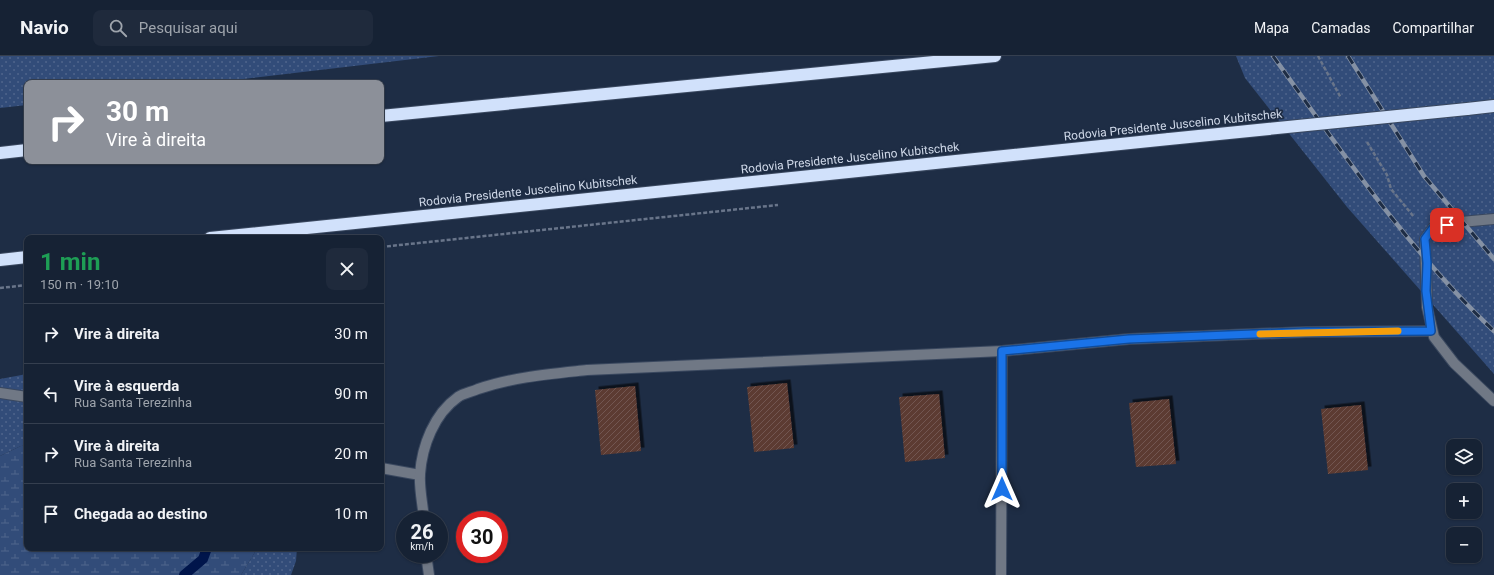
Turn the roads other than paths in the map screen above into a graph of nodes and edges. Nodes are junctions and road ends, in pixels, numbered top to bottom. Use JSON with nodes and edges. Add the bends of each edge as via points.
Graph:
{"nodes":[{"id":1,"x":995,"y":56,"type":"edge"},
{"id":2,"x":1494,"y":106,"type":"edge"},
{"id":3,"x":384,"y":116,"type":"edge"},
{"id":4,"x":24,"y":150,"type":"edge"},
{"id":5,"x":0,"y":153,"type":"edge"},
{"id":6,"x":1494,"y":220,"type":"edge"},
{"id":7,"x":239,"y":235,"type":"edge"},
{"id":8,"x":24,"y":257,"type":"edge"},
{"id":9,"x":0,"y":260,"type":"edge"},
{"id":10,"x":1431,"y":331,"type":"junction"},
{"id":11,"x":1002,"y":351,"type":"junction"},
{"id":12,"x":0,"y":393,"type":"edge"},
{"id":13,"x":24,"y":396,"type":"edge"},
{"id":14,"x":1494,"y":401,"type":"edge"},
{"id":15,"x":384,"y":469,"type":"edge"},
{"id":16,"x":420,"y":475,"type":"junction"},
{"id":17,"x":423,"y":511,"type":"edge"},
{"id":18,"x":427,"y":563,"type":"edge"},
{"id":19,"x":429,"y":575,"type":"edge"},
{"id":20,"x":1001,"y":575,"type":"edge"}],
"edges":[{"from":1,"to":3,"type":"highway"},
{"from":2,"to":7,"type":"highway","name":"Rodovia Presidente Juscelino Kubitschek","bridge":true},
{"from":4,"to":5,"type":"highway"},
{"from":6,"to":10,"type":"street","via":[[1461,222],[1433,228],[1425,239],[1426,291]]},
{"from":8,"to":9,"type":"highway"},
{"from":10,"to":11,"type":"street","via":[[1306,332],[1129,339]]},
{"from":10,"to":14,"type":"street","via":[[1454,363]]},
{"from":11,"to":16,"type":"street","via":[[587,370],[522,377],[459,396],[444,409],[423,451]]},
{"from":11,"to":20,"type":"street"},
{"from":12,"to":13,"type":"street"},
{"from":15,"to":16,"type":"street"},
{"from":16,"to":17,"type":"street"},
{"from":18,"to":19,"type":"street"}]}
